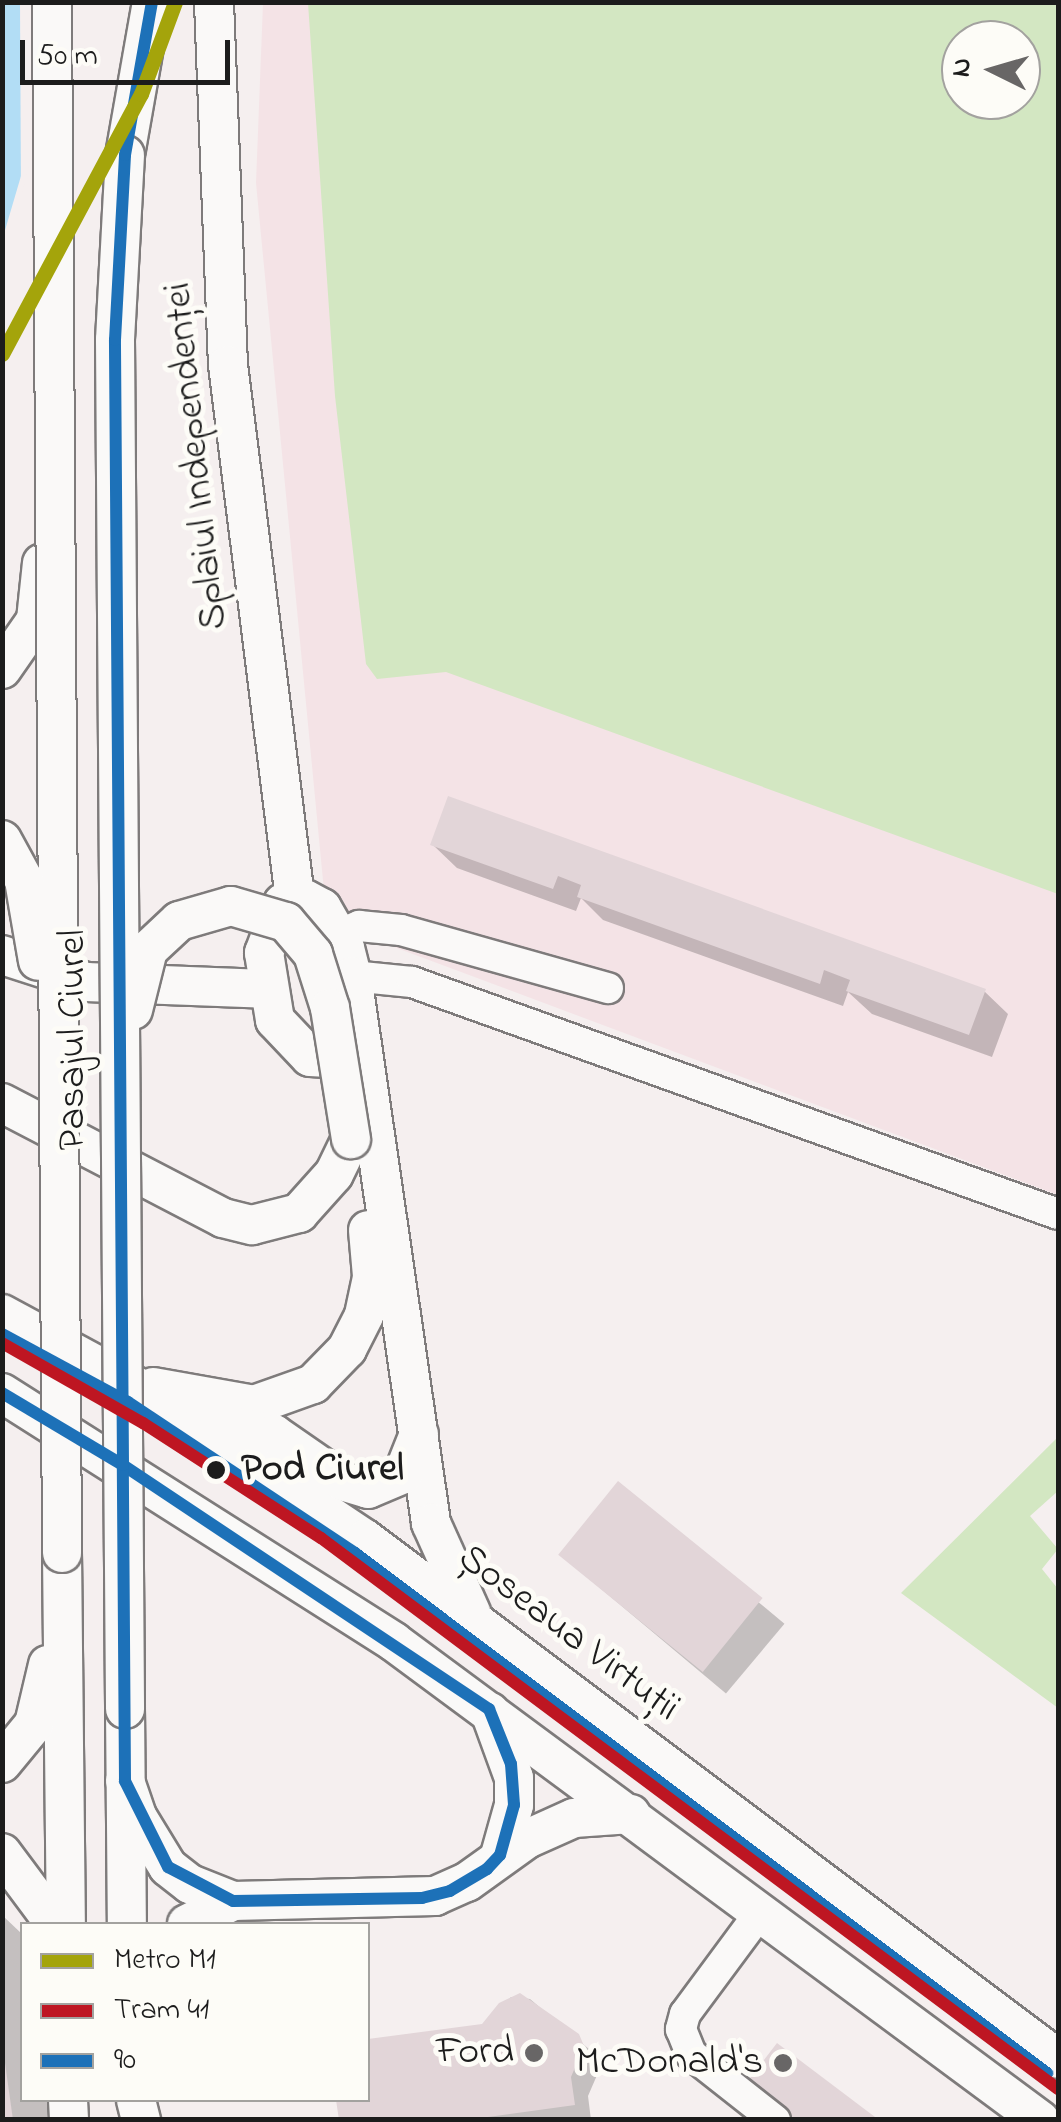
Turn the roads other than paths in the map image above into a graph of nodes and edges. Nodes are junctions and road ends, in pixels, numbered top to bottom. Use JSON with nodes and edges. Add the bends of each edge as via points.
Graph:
{"nodes":[{"id":1,"x":52,"y":2,"type":"edge"},
{"id":2,"x":152,"y":2,"type":"edge"},
{"id":3,"x":214,"y":2,"type":"edge"},
{"id":4,"x":55,"y":482,"type":"junction"},
{"id":5,"x":2,"y":669,"type":"edge"},
{"id":6,"x":2,"y":840,"type":"edge"},
{"id":7,"x":295,"y":898,"type":"junction"},
{"id":8,"x":340,"y":934,"type":"junction"},
{"id":9,"x":2,"y":955,"type":"edge"},
{"id":10,"x":352,"y":976,"type":"junction"},
{"id":11,"x":265,"y":988,"type":"junction"},
{"id":12,"x":608,"y":988,"type":"dead end"},
{"id":13,"x":57,"y":1056,"type":"junction"},
{"id":14,"x":364,"y":1060,"type":"junction"},
{"id":15,"x":119,"y":1101,"type":"junction"},
{"id":16,"x":2,"y":1103,"type":"edge"},
{"id":17,"x":351,"y":1140,"type":"junction"},
{"id":18,"x":1058,"y":1214,"type":"edge"},
{"id":19,"x":2,"y":1314,"type":"edge"},
{"id":20,"x":137,"y":1386,"type":"junction"},
{"id":21,"x":2,"y":1394,"type":"edge"},
{"id":22,"x":194,"y":1422,"type":"junction"},
{"id":23,"x":419,"y":1431,"type":"junction"},
{"id":24,"x":62,"y":1554,"type":"junction"},
{"id":25,"x":475,"y":1619,"type":"junction"},
{"id":26,"x":489,"y":1709,"type":"junction"},
{"id":27,"x":2,"y":1763,"type":"edge"},
{"id":28,"x":125,"y":1781,"type":"junction"},
{"id":29,"x":631,"y":1814,"type":"junction"},
{"id":30,"x":2,"y":1853,"type":"edge"},
{"id":31,"x":500,"y":1855,"type":"junction"},
{"id":32,"x":233,"y":1901,"type":"junction"},
{"id":33,"x":762,"y":1910,"type":"junction"},
{"id":34,"x":55,"y":1922,"type":"edge"},
{"id":35,"x":66,"y":1922,"type":"edge"},
{"id":36,"x":126,"y":1922,"type":"edge"},
{"id":37,"x":190,"y":1922,"type":"edge"},
{"id":38,"x":1058,"y":2059,"type":"edge"},
{"id":39,"x":1034,"y":2117,"type":"edge"},
{"id":40,"x":775,"y":2120,"type":"edge"}],
"edges":[{"from":1,"to":4,"type":"main road","name":"Pasajul Ciurel","bridge":true},
{"from":2,"to":15,"type":"main road","name":"Pasajul Ciurel","bridge":true,"via":[[125,155],[115,340]]},
{"from":3,"to":7,"type":"main road","name":"Splaiul Independenței","via":[[228,365]]},
{"from":4,"to":5,"type":"main road","bridge":true,"via":[[36,620]]},
{"from":4,"to":13,"type":"main road","name":"Pasajul Ciurel","bridge":true},
{"from":6,"to":13,"type":"main road","bridge":true,"via":[[24,880]]},
{"from":7,"to":8,"type":"main road","via":[[322,908]]},
{"from":7,"to":11,"type":"main road","via":[[276,911],[267,932]]},
{"from":8,"to":10,"type":"main road"},
{"from":8,"to":12,"type":"lane","via":[[359,926],[400,930]]},
{"from":9,"to":11,"type":"main road","via":[[86,982]]},
{"from":10,"to":14,"type":"main road"},
{"from":10,"to":18,"type":"lane","via":[[412,982]]},
{"from":11,"to":14,"type":"main road","via":[[275,1020],[298,1050],[324,1063]]},
{"from":13,"to":24,"type":"main road","name":"Pasajul Ciurel","bridge":true},
{"from":14,"to":23,"type":"main road"},
{"from":15,"to":17,"type":"main road","bridge":true,"via":[[148,950],[195,913],[251,908],[286,922],[313,954],[330,1008]]},
{"from":15,"to":28,"type":"main road","name":"Pasajul Ciurel","bridge":true},
{"from":16,"to":17,"type":"main road","via":[[206,1209],[252,1225],[299,1213],[334,1174]]},
{"from":17,"to":20,"type":"main road","via":[[372,1276],[364,1315],[337,1362],[298,1392],[254,1406]]},
{"from":19,"to":20,"type":"main road","name":"Șoseaua Virtuții"},
{"from":20,"to":22,"type":"main road","name":"Șoseaua Virtuții"},
{"from":21,"to":26,"type":"main road","via":[[270,1558]]},
{"from":22,"to":23,"type":"main road","via":[[262,1428],[342,1481],[368,1489],[403,1474]]},
{"from":22,"to":25,"type":"main road","name":"Șoseaua Virtuții"},
{"from":23,"to":25,"type":"main road","via":[[436,1541]]},
{"from":24,"to":27,"type":"main road","via":[[42,1698],[34,1724]]},
{"from":24,"to":35,"type":"main road","name":"Pasajul Ciurel"},
{"from":25,"to":38,"type":"main road","name":"Șoseaua Virtuții"},
{"from":26,"to":29,"type":"main road"},
{"from":26,"to":31,"type":"main road","via":[[514,1778],[512,1817]]},
{"from":28,"to":32,"type":"main road","via":[[168,1867]]},
{"from":28,"to":36,"type":"main road","name":"Pasajul Ciurel"},
{"from":29,"to":31,"type":"main road","via":[[574,1818]]},
{"from":29,"to":33,"type":"main road"},
{"from":30,"to":34,"type":"main road"},
{"from":31,"to":32,"type":"main road","via":[[436,1896]]},
{"from":32,"to":37,"type":"main road"},
{"from":33,"to":39,"type":"main road"},
{"from":33,"to":40,"type":"lane","via":[[685,2014],[682,2038],[690,2054]]}]}
